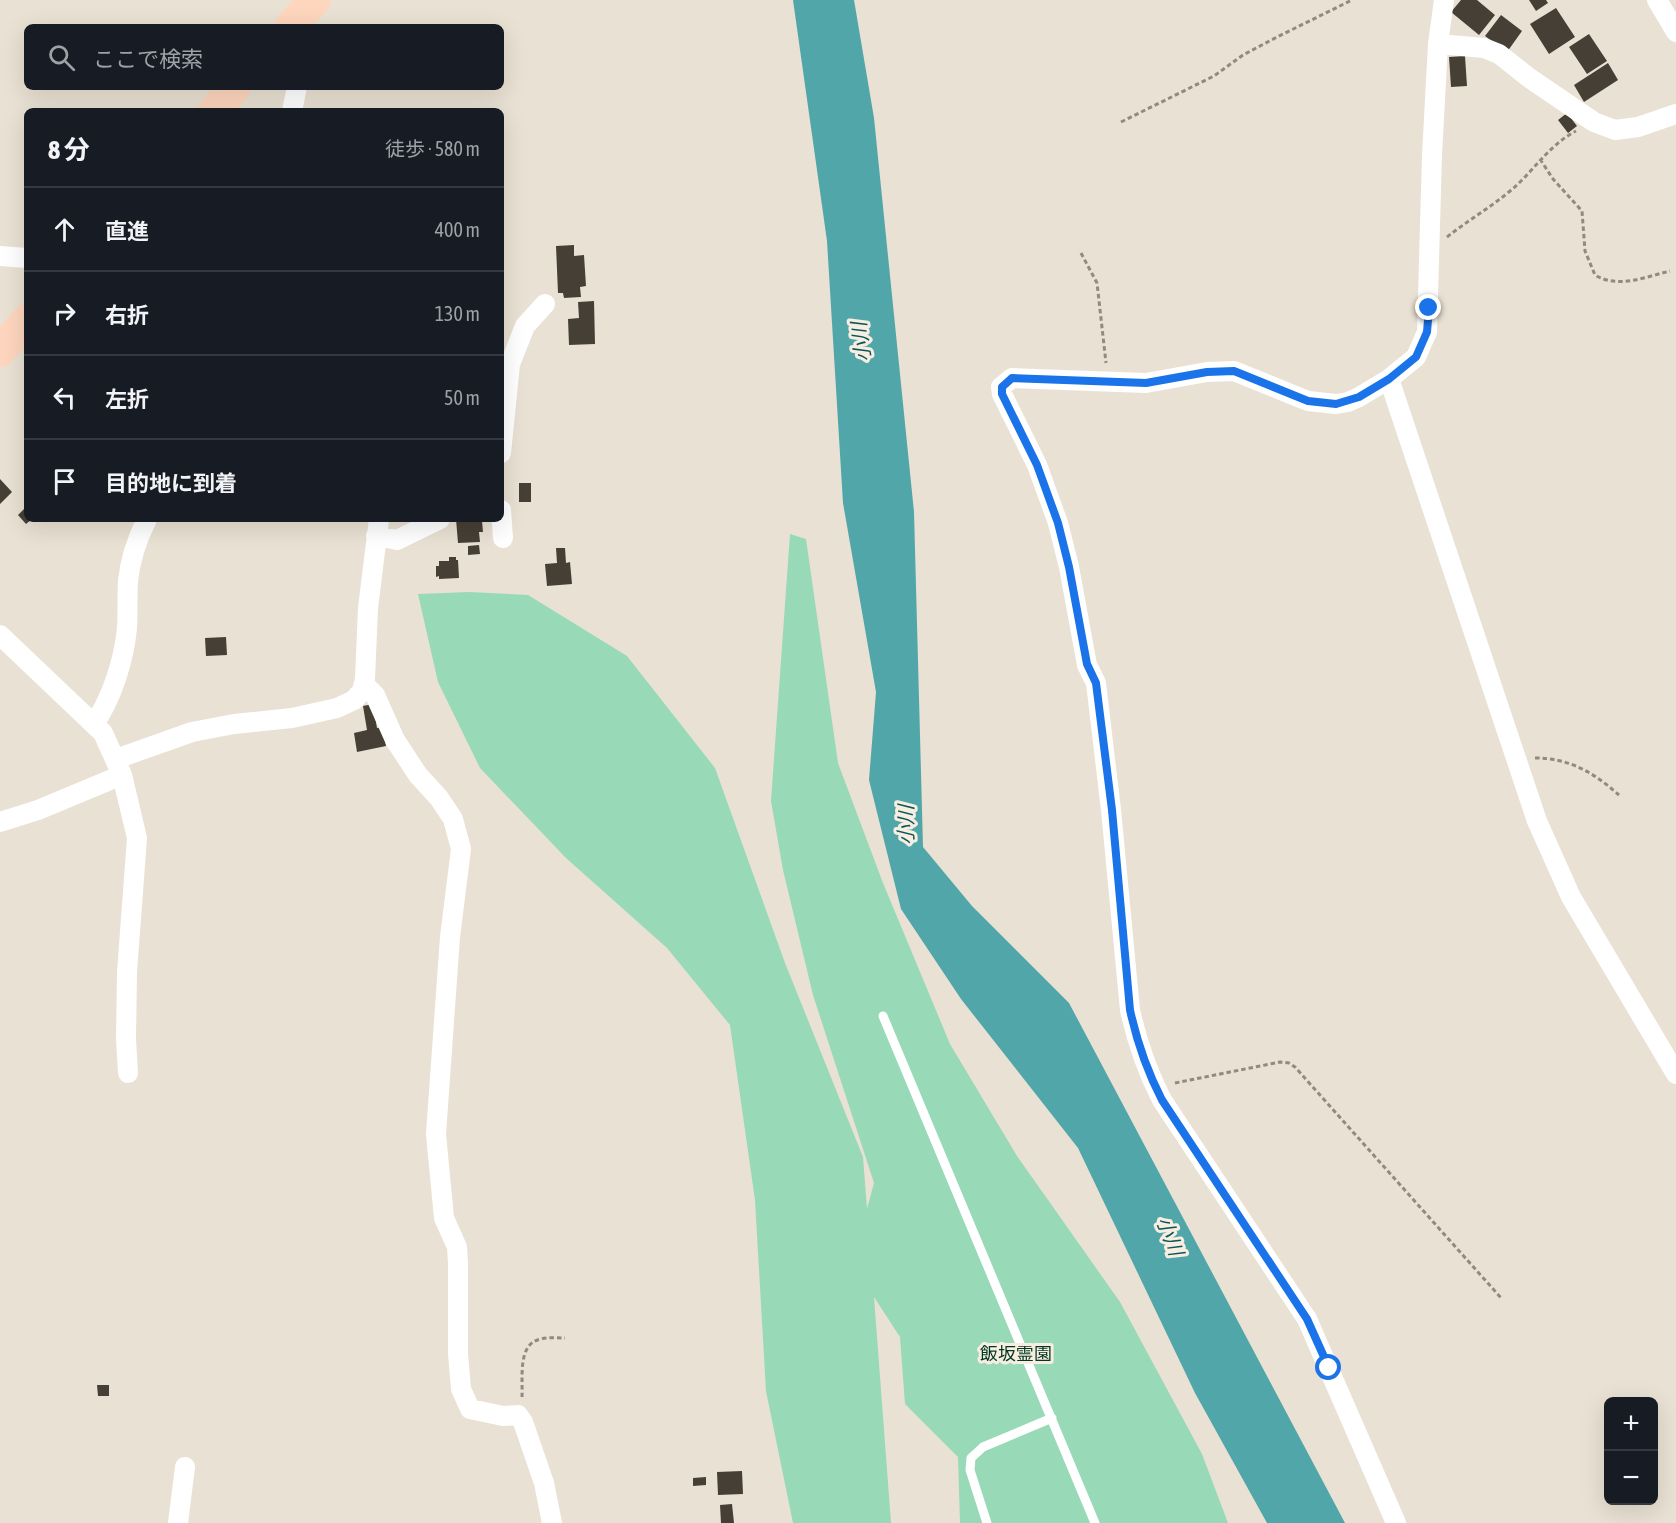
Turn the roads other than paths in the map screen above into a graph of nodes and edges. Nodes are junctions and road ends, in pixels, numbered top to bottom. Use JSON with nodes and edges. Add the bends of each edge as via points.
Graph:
{"nodes":[{"id":1,"x":315,"y":0,"type":"edge"},
{"id":2,"x":1444,"y":0,"type":"edge"},
{"id":3,"x":1657,"y":0,"type":"edge"},
{"id":4,"x":293,"y":24,"type":"edge"},
{"id":5,"x":1676,"y":32,"type":"edge"},
{"id":6,"x":1438,"y":44,"type":"junction"},
{"id":7,"x":232,"y":90,"type":"edge"},
{"id":8,"x":296,"y":90,"type":"edge"},
{"id":9,"x":217,"y":108,"type":"edge"},
{"id":10,"x":293,"y":108,"type":"edge"},
{"id":11,"x":1676,"y":114,"type":"edge"},
{"id":12,"x":0,"y":256,"type":"edge"},
{"id":13,"x":24,"y":258,"type":"edge"},
{"id":14,"x":545,"y":304,"type":"dead end"},
{"id":15,"x":24,"y":323,"type":"edge"},
{"id":16,"x":0,"y":351,"type":"edge"},
{"id":17,"x":1389,"y":379,"type":"junction"},
{"id":18,"x":504,"y":411,"type":"edge"},
{"id":19,"x":146,"y":522,"type":"edge"},
{"id":20,"x":434,"y":522,"type":"edge"},
{"id":21,"x":502,"y":522,"type":"edge"},
{"id":22,"x":378,"y":528,"type":"edge"},
{"id":23,"x":503,"y":538,"type":"dead end"},
{"id":24,"x":0,"y":635,"type":"edge"},
{"id":25,"x":364,"y":684,"type":"junction"},
{"id":26,"x":94,"y":724,"type":"junction"},
{"id":27,"x":119,"y":767,"type":"junction"},
{"id":28,"x":0,"y":822,"type":"edge"},
{"id":29,"x":883,"y":1016,"type":"dead end"},
{"id":30,"x":128,"y":1073,"type":"dead end"},
{"id":31,"x":1676,"y":1074,"type":"edge"},
{"id":32,"x":1052,"y":1418,"type":"junction"},
{"id":33,"x":185,"y":1467,"type":"dead end"},
{"id":34,"x":178,"y":1523,"type":"edge"},
{"id":35,"x":552,"y":1523,"type":"edge"},
{"id":36,"x":987,"y":1523,"type":"edge"},
{"id":37,"x":1095,"y":1523,"type":"edge"},
{"id":38,"x":1396,"y":1523,"type":"edge"}],
"edges":[{"from":1,"to":4,"type":"highway"},
{"from":2,"to":6,"type":"street"},
{"from":3,"to":5,"type":"street"},
{"from":6,"to":11,"type":"street","via":[[1484,48],[1499,54],[1594,122],[1615,130]]},
{"from":6,"to":17,"type":"street","via":[[1427,332],[1416,357]]},
{"from":7,"to":9,"type":"highway"},
{"from":8,"to":10,"type":"street"},
{"from":12,"to":13,"type":"street"},
{"from":14,"to":18,"type":"street","via":[[525,326],[516,346]]},
{"from":15,"to":16,"type":"highway"},
{"from":17,"to":31,"type":"street","via":[[1537,821],[1571,897]]},
{"from":17,"to":38,"type":"street","via":[[1348,402],[1329,405],[1308,401],[1234,371],[1146,383],[1012,378],[1002,387],[1002,394],[1037,465],[1058,523],[1087,664],[1096,683],[1130,1010],[1148,1074],[1307,1319]]},
{"from":19,"to":26,"type":"street","via":[[128,579],[123,657],[103,711]]},
{"from":20,"to":22,"type":"street","via":[[397,540]]},
{"from":21,"to":23,"type":"street"},
{"from":22,"to":25,"type":"street"},
{"from":24,"to":26,"type":"street"},
{"from":25,"to":27,"type":"street","via":[[354,700],[338,708],[192,732]]},
{"from":25,"to":35,"type":"street","via":[[375,695],[418,775],[453,819],[461,849],[450,937],[436,1134],[444,1218],[457,1246],[461,1389],[471,1408],[518,1416],[530,1438]]},
{"from":26,"to":27,"type":"street","via":[[103,733]]},
{"from":27,"to":28,"type":"street","via":[[38,810]]},
{"from":27,"to":30,"type":"street","via":[[137,838],[127,972]]},
{"from":29,"to":32,"type":"lane"},
{"from":32,"to":36,"type":"lane","via":[[983,1447],[971,1458],[970,1470]]},
{"from":32,"to":37,"type":"lane"},
{"from":33,"to":34,"type":"street"}]}
